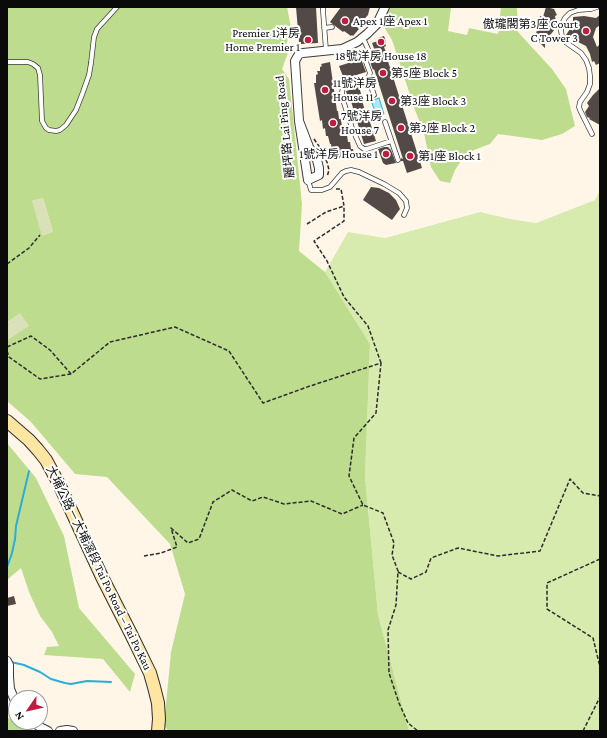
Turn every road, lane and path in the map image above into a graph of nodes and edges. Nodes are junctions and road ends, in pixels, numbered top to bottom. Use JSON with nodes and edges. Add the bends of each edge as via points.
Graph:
{"nodes":[{"id":1,"x":117,"y":7,"type":"edge"},
{"id":2,"x":323,"y":7,"type":"edge"},
{"id":3,"x":385,"y":7,"type":"edge"},
{"id":4,"x":597,"y":7,"type":"edge"},
{"id":5,"x":332,"y":27,"type":"dead end"},
{"id":6,"x":324,"y":28,"type":"junction"},
{"id":7,"x":363,"y":37,"type":"junction"},
{"id":8,"x":326,"y":48,"type":"junction"},
{"id":9,"x":7,"y":62,"type":"edge"},
{"id":10,"x":368,"y":78,"type":"junction"},
{"id":11,"x":374,"y":95,"type":"dead end"},
{"id":12,"x":299,"y":122,"type":"junction"},
{"id":13,"x":385,"y":122,"type":"dead end"},
{"id":14,"x":592,"y":134,"type":"dead end"},
{"id":15,"x":312,"y":136,"type":"dead end"},
{"id":16,"x":391,"y":141,"type":"junction"},
{"id":17,"x":398,"y":160,"type":"dead end"},
{"id":18,"x":308,"y":180,"type":"junction"},
{"id":19,"x":324,"y":180,"type":"dead end"},
{"id":20,"x":341,"y":189,"type":"dead end"},
{"id":21,"x":344,"y":206,"type":"junction"},
{"id":22,"x":404,"y":215,"type":"dead end"},
{"id":23,"x":307,"y":224,"type":"dead end"},
{"id":24,"x":40,"y":235,"type":"dead end"},
{"id":25,"x":7,"y":264,"type":"edge"},
{"id":26,"x":7,"y":347,"type":"edge"},
{"id":27,"x":7,"y":351,"type":"edge"},
{"id":28,"x":381,"y":363,"type":"junction"},
{"id":29,"x":71,"y":374,"type":"junction"},
{"id":30,"x":7,"y":421,"type":"edge"},
{"id":31,"x":600,"y":496,"type":"edge"},
{"id":32,"x":363,"y":505,"type":"junction"},
{"id":33,"x":144,"y":556,"type":"dead end"},
{"id":34,"x":600,"y":558,"type":"edge"},
{"id":35,"x":398,"y":571,"type":"junction"},
{"id":36,"x":7,"y":661,"type":"edge"},
{"id":37,"x":600,"y":667,"type":"edge"},
{"id":38,"x":10,"y":690,"type":"edge"},
{"id":39,"x":600,"y":697,"type":"edge"},
{"id":40,"x":60,"y":731,"type":"edge"},
{"id":41,"x":73,"y":731,"type":"edge"},
{"id":42,"x":158,"y":731,"type":"edge"},
{"id":43,"x":418,"y":731,"type":"edge"},
{"id":44,"x":583,"y":731,"type":"edge"}],
"edges":[{"from":1,"to":9,"type":"lane","via":[[97,29],[89,75],[83,92],[76,110],[60,130],[49,130],[42,121],[38,68],[28,62]]},
{"from":2,"to":6,"type":"lane"},
{"from":3,"to":7,"type":"street","name":"麗坪路 Lai Ping Road","via":[[377,24]]},
{"from":4,"to":14,"type":"lane","via":[[570,13],[560,31],[564,41],[581,53],[589,68],[590,84],[579,107]]},
{"from":5,"to":6,"type":"lane"},
{"from":6,"to":8,"type":"lane"},
{"from":7,"to":8,"type":"street","name":"麗坪路 Lai Ping Road","via":[[342,49]]},
{"from":7,"to":10,"type":"lane","via":[[369,52],[366,62],[370,73]]},
{"from":8,"to":12,"type":"street","name":"麗坪路 Lai Ping Road","via":[[300,54],[295,61]]},
{"from":10,"to":11,"type":"lane"},
{"from":10,"to":16,"type":"lane","via":[[342,89],[352,128],[364,149]]},
{"from":12,"to":18,"type":"street","name":"麗坪路 Lai Ping Road"},
{"from":12,"to":18,"type":"street","name":"麗坪路 Lai Ping Road","via":[[319,168],[319,175]]},
{"from":13,"to":16,"type":"lane"},
{"from":15,"to":19,"type":"path","via":[[321,149],[329,170]]},
{"from":16,"to":17,"type":"lane"},
{"from":18,"to":22,"type":"lane","via":[[311,190],[322,190],[330,187],[346,171],[359,172],[399,193],[406,201]]},
{"from":20,"to":21,"type":"path"},
{"from":21,"to":23,"type":"path","via":[[326,212]]},
{"from":21,"to":28,"type":"path","via":[[344,221],[314,241],[327,261],[344,297],[368,326]]},
{"from":24,"to":25,"type":"path","via":[[29,248]]},
{"from":26,"to":29,"type":"path","via":[[31,336],[50,350]]},
{"from":27,"to":29,"type":"path","via":[[9,357],[40,379]]},
{"from":28,"to":29,"type":"path","via":[[263,403],[229,350],[175,327],[110,342]]},
{"from":28,"to":32,"type":"path","via":[[376,413],[354,438],[349,476]]},
{"from":30,"to":42,"type":"main road","name":"大埔公路－大埔滘段 Tai Po Road – Tai Po Kau","via":[[38,450],[59,484],[99,572],[150,673],[158,703]]},
{"from":31,"to":35,"type":"path","via":[[583,493],[570,479],[540,551],[498,556],[458,548],[431,558],[426,572],[411,579]]},
{"from":32,"to":33,"type":"path","via":[[342,514],[311,501],[284,504],[263,497],[252,501],[232,490],[213,502],[199,539],[188,543],[171,528],[177,548]]},
{"from":32,"to":35,"type":"path","via":[[384,513],[394,543],[392,555]]},
{"from":34,"to":37,"type":"path","via":[[547,583],[547,609],[593,638]]},
{"from":35,"to":43,"type":"path","via":[[396,605],[388,630],[389,673],[408,723]]},
{"from":36,"to":38,"type":"street"},
{"from":39,"to":44,"type":"path"},
{"from":40,"to":41,"type":"street"}]}
